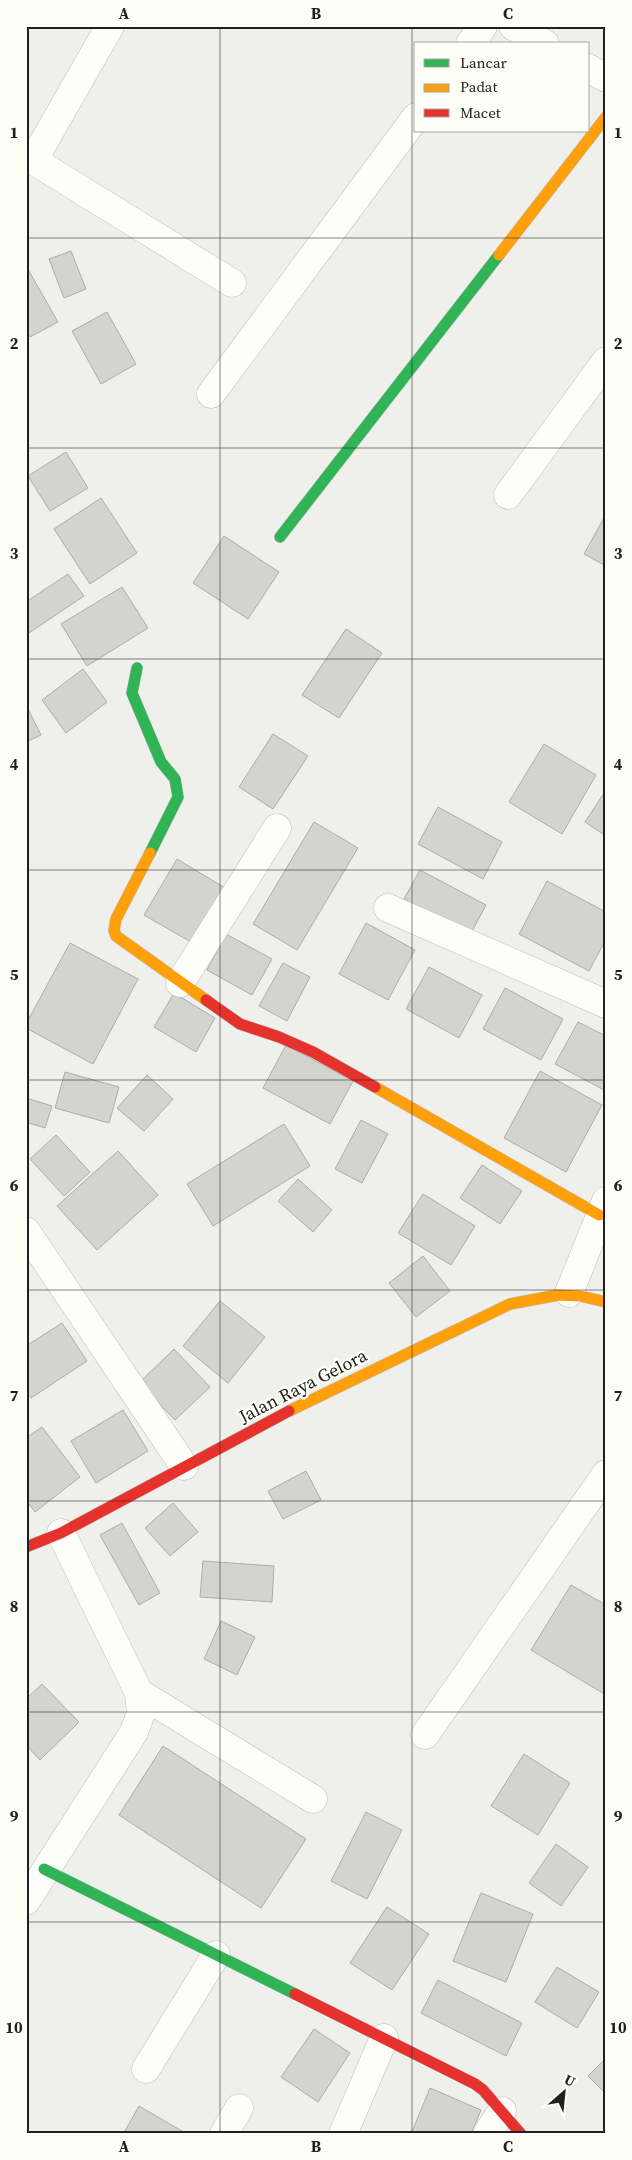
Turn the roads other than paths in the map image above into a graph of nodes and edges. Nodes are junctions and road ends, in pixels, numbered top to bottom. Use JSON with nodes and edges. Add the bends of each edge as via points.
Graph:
{"nodes":[{"id":1,"x":110,"y":26,"type":"edge"},
{"id":2,"x":483,"y":26,"type":"edge"},
{"id":3,"x":513,"y":26,"type":"edge"},
{"id":4,"x":471,"y":42,"type":"edge"},
{"id":5,"x":541,"y":42,"type":"edge"},
{"id":6,"x":590,"y":69,"type":"edge"},
{"id":7,"x":606,"y":78,"type":"edge"},
{"id":8,"x":606,"y":117,"type":"edge"},
{"id":9,"x":414,"y":121,"type":"edge"},
{"id":10,"x":30,"y":157,"type":"edge"},
{"id":11,"x":232,"y":283,"type":"dead end"},
{"id":12,"x":606,"y":361,"type":"edge"},
{"id":13,"x":211,"y":394,"type":"dead end"},
{"id":14,"x":508,"y":495,"type":"dead end"},
{"id":15,"x":280,"y":537,"type":"dead end"},
{"id":16,"x":137,"y":668,"type":"dead end"},
{"id":17,"x":277,"y":828,"type":"dead end"},
{"id":18,"x":388,"y":908,"type":"dead end"},
{"id":19,"x":180,"y":983,"type":"junction"},
{"id":20,"x":606,"y":1004,"type":"edge"},
{"id":21,"x":603,"y":1208,"type":"edge"},
{"id":22,"x":26,"y":1231,"type":"edge"},
{"id":23,"x":569,"y":1293,"type":"junction"},
{"id":24,"x":606,"y":1302,"type":"edge"},
{"id":25,"x":184,"y":1466,"type":"junction"},
{"id":26,"x":606,"y":1474,"type":"edge"},
{"id":27,"x":61,"y":1533,"type":"junction"},
{"id":28,"x":26,"y":1547,"type":"edge"},
{"id":29,"x":139,"y":1693,"type":"junction"},
{"id":30,"x":425,"y":1735,"type":"dead end"},
{"id":31,"x":313,"y":1799,"type":"dead end"},
{"id":32,"x":44,"y":1869,"type":"junction"},
{"id":33,"x":26,"y":1901,"type":"edge"},
{"id":34,"x":216,"y":1955,"type":"junction"},
{"id":35,"x":384,"y":2038,"type":"junction"},
{"id":36,"x":146,"y":2069,"type":"dead end"},
{"id":37,"x":239,"y":2108,"type":"dead end"},
{"id":38,"x":502,"y":2111,"type":"junction"},
{"id":39,"x":224,"y":2134,"type":"edge"},
{"id":40,"x":343,"y":2134,"type":"edge"},
{"id":41,"x":487,"y":2134,"type":"edge"},
{"id":42,"x":521,"y":2134,"type":"edge"}],
"edges":[{"from":1,"to":10,"type":"street"},
{"from":2,"to":4,"type":"street"},
{"from":3,"to":5,"type":"street"},
{"from":6,"to":7,"type":"street"},
{"from":8,"to":15,"type":"street"},
{"from":9,"to":13,"type":"street"},
{"from":10,"to":11,"type":"street"},
{"from":12,"to":14,"type":"street"},
{"from":16,"to":19,"type":"street","via":[[132,693],[161,762],[175,779],[178,797],[116,920],[114,930],[116,936]]},
{"from":17,"to":19,"type":"street"},
{"from":18,"to":20,"type":"street"},
{"from":19,"to":21,"type":"street","via":[[240,1024],[313,1052]]},
{"from":21,"to":23,"type":"street"},
{"from":22,"to":25,"type":"street"},
{"from":23,"to":24,"type":"street","name":"Jalan Raya Gelora"},
{"from":23,"to":25,"type":"street","name":"Jalan Raya Gelora","via":[[544,1295],[510,1304],[296,1407]]},
{"from":25,"to":27,"type":"street","name":"Jalan Raya Gelora"},
{"from":26,"to":30,"type":"street"},
{"from":27,"to":28,"type":"street","name":"Jalan Raya Gelora"},
{"from":27,"to":29,"type":"street"},
{"from":29,"to":31,"type":"street"},
{"from":29,"to":32,"type":"street","via":[[141,1713],[134,1732]]},
{"from":32,"to":33,"type":"street"},
{"from":32,"to":34,"type":"street"},
{"from":34,"to":35,"type":"street"},
{"from":34,"to":36,"type":"street"},
{"from":35,"to":38,"type":"street","via":[[475,2084]]},
{"from":35,"to":40,"type":"street"},
{"from":37,"to":39,"type":"street"},
{"from":38,"to":41,"type":"street"},
{"from":38,"to":42,"type":"street"}]}
